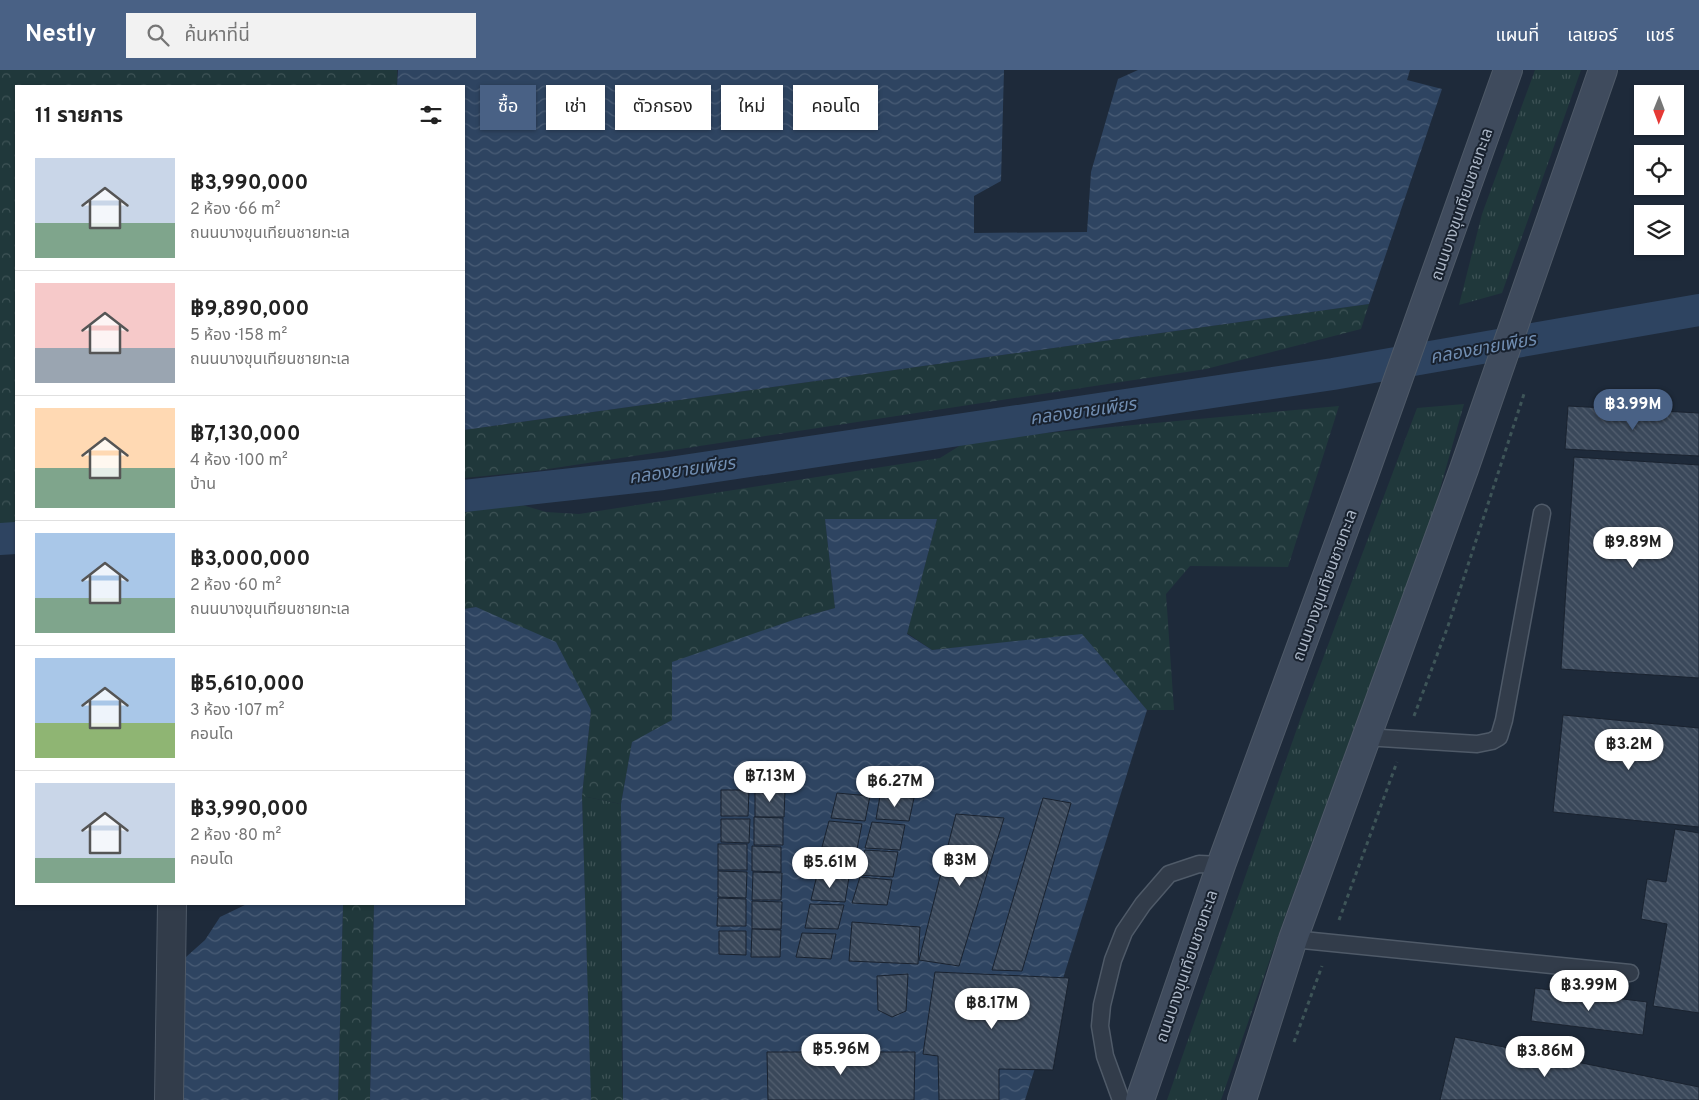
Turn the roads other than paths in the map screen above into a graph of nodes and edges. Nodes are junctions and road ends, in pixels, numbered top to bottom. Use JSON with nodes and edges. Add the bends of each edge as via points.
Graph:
{"nodes":[{"id":1,"x":1508,"y":70,"type":"edge"},
{"id":2,"x":1603,"y":70,"type":"edge"},
{"id":3,"x":1542,"y":513,"type":"dead end"},
{"id":4,"x":1365,"y":737,"type":"junction"},
{"id":5,"x":1221,"y":864,"type":"junction"},
{"id":6,"x":172,"y":905,"type":"edge"},
{"id":7,"x":1293,"y":939,"type":"junction"},
{"id":8,"x":1630,"y":973,"type":"dead end"},
{"id":9,"x":169,"y":1100,"type":"edge"},
{"id":10,"x":1121,"y":1100,"type":"edge"},
{"id":11,"x":1140,"y":1100,"type":"edge"},
{"id":12,"x":1242,"y":1100,"type":"edge"}],
"edges":[{"from":1,"to":5,"type":"main road","name":"ถนนบางขุนเทียนชายทะเล"},
{"from":2,"to":4,"type":"main road","via":[[1464,469]]},
{"from":3,"to":4,"type":"lane","via":[[1499,737],[1478,744]]},
{"from":4,"to":7,"type":"main road"},
{"from":5,"to":10,"type":"lane","via":[[1199,864],[1169,874],[1124,932],[1113,960],[1100,1026],[1105,1056]]},
{"from":5,"to":11,"type":"main road","name":"ถนนบางขุนเทียนชายทะเล"},
{"from":6,"to":9,"type":"street"},
{"from":7,"to":8,"type":"lane"},
{"from":7,"to":12,"type":"main road"}]}
